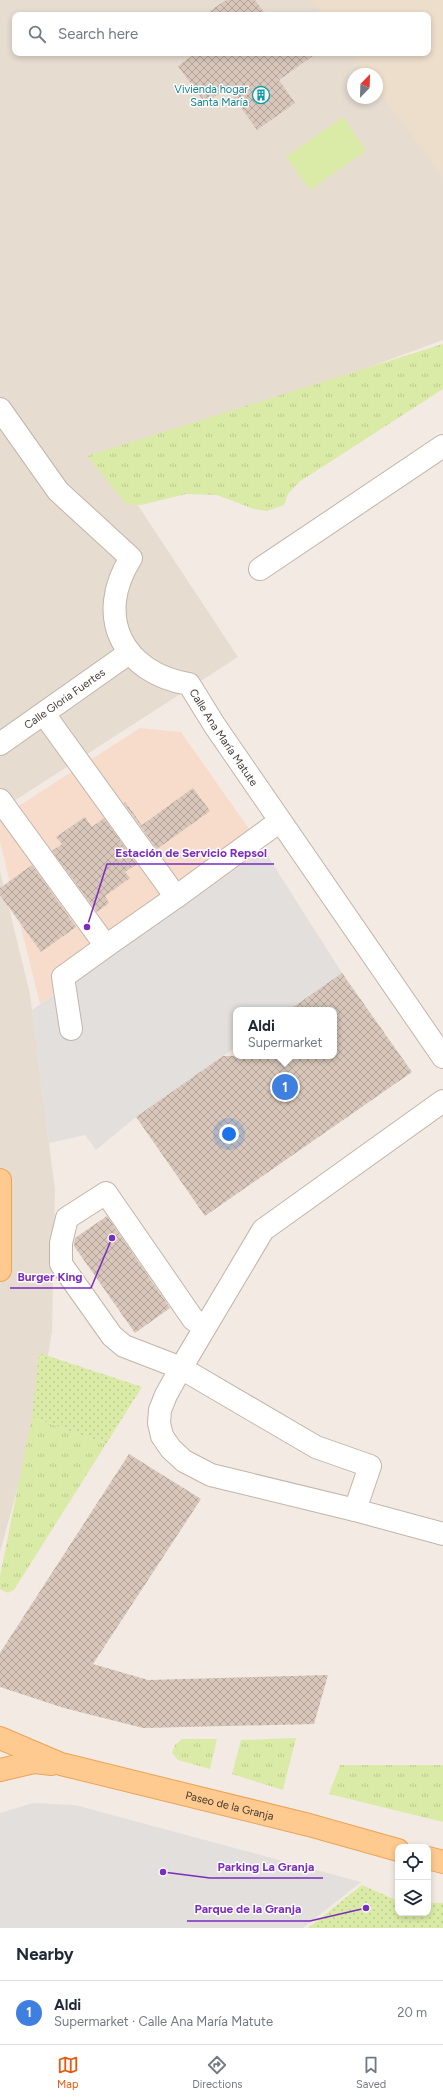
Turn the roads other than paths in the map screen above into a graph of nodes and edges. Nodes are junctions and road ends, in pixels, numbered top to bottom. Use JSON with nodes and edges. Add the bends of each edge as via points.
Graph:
{"nodes":[{"id":1,"x":0,"y":409,"type":"edge"},
{"id":2,"x":443,"y":446,"type":"edge"},
{"id":3,"x":260,"y":569,"type":"dead end"},
{"id":4,"x":129,"y":653,"type":"junction"},
{"id":5,"x":44,"y":714,"type":"junction"},
{"id":6,"x":0,"y":744,"type":"edge"},
{"id":7,"x":0,"y":800,"type":"edge"},
{"id":8,"x":280,"y":821,"type":"junction"},
{"id":9,"x":176,"y":897,"type":"junction"},
{"id":10,"x":106,"y":946,"type":"junction"},
{"id":11,"x":71,"y":1029,"type":"dead end"},
{"id":12,"x":443,"y":1057,"type":"edge"},
{"id":13,"x":443,"y":1101,"type":"edge"},
{"id":14,"x":0,"y":1180,"type":"edge"},
{"id":15,"x":0,"y":1270,"type":"edge"},
{"id":16,"x":204,"y":1327,"type":"junction"},
{"id":17,"x":180,"y":1368,"type":"junction"},
{"id":18,"x":355,"y":1510,"type":"junction"},
{"id":19,"x":443,"y":1534,"type":"edge"},
{"id":20,"x":0,"y":1738,"type":"edge"},
{"id":21,"x":61,"y":1764,"type":"junction"},
{"id":22,"x":0,"y":1770,"type":"edge"},
{"id":23,"x":395,"y":1849,"type":"edge"},
{"id":24,"x":431,"y":1859,"type":"edge"},
{"id":25,"x":443,"y":1862,"type":"edge"}],
"edges":[{"from":1,"to":4,"type":"street","name":"Calle Ana María Matute","via":[[58,491],[131,558],[121,573],[115,591],[114,612],[120,635]]},
{"from":2,"to":3,"type":"street"},
{"from":4,"to":5,"type":"street","name":"Calle Gloria Fuertes"},
{"from":4,"to":8,"type":"street","name":"Calle Ana María Matute","via":[[149,671],[169,681],[189,684]]},
{"from":5,"to":6,"type":"street","name":"Calle Gloria Fuertes"},
{"from":5,"to":9,"type":"street"},
{"from":7,"to":10,"type":"street"},
{"from":8,"to":9,"type":"street"},
{"from":8,"to":12,"type":"street","name":"Calle Ana María Matute"},
{"from":9,"to":10,"type":"street"},
{"from":10,"to":11,"type":"street","via":[[63,977]]},
{"from":13,"to":16,"type":"street","via":[[263,1230]]},
{"from":14,"to":15,"type":"main road"},
{"from":16,"to":17,"type":"street"},
{"from":16,"to":17,"type":"street","via":[[193,1319],[106,1193],[67,1218],[61,1243],[61,1264],[112,1336],[124,1346]]},
{"from":17,"to":18,"type":"street","via":[[316,1447],[370,1466]]},
{"from":17,"to":18,"type":"street","via":[[166,1394],[160,1410],[159,1423],[162,1436],[184,1461],[211,1475]]},
{"from":18,"to":19,"type":"street"},
{"from":20,"to":21,"type":"main road","name":"Paseo de la Granja"},
{"from":21,"to":22,"type":"main road","name":"Paseo de la Granja","via":[[34,1762]]},
{"from":21,"to":23,"type":"main road","name":"Paseo de la Granja"},
{"from":24,"to":25,"type":"main road"}]}
